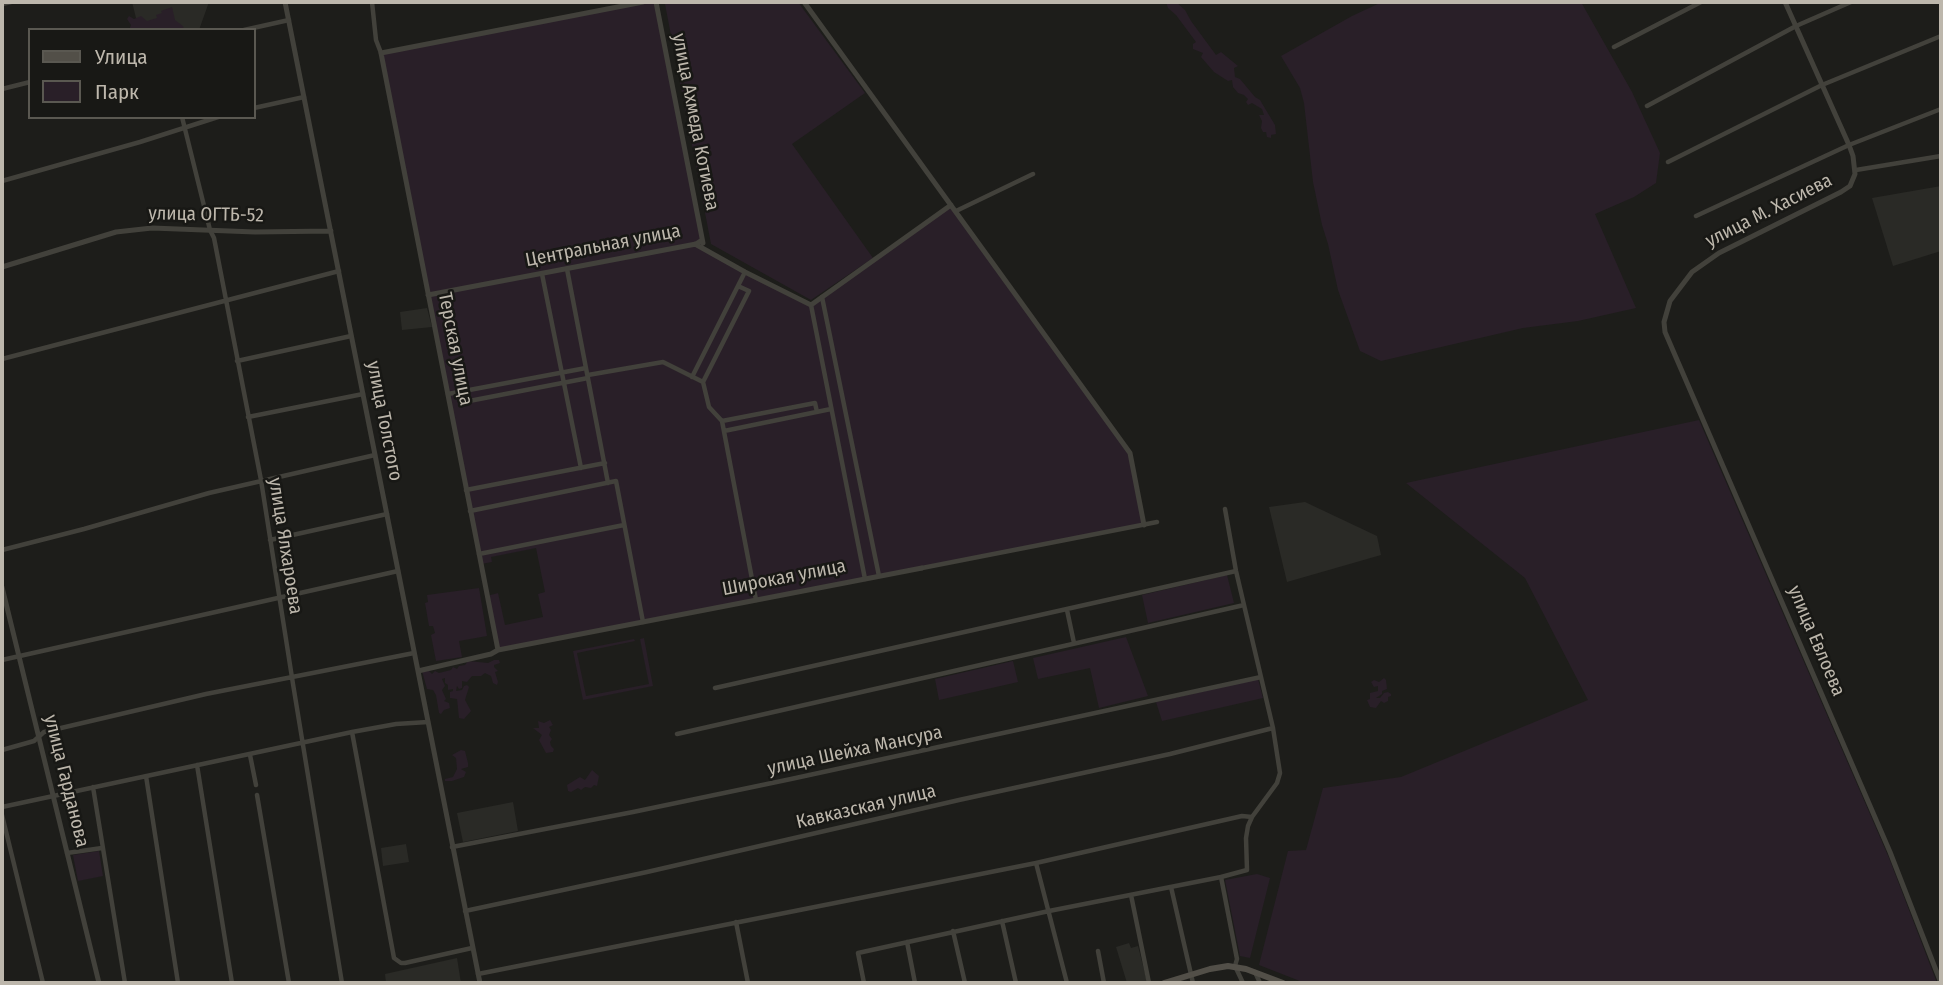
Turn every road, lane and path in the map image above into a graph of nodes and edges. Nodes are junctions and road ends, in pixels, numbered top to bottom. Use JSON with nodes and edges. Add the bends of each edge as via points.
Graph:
{"nodes":[{"id":1,"x":10,"y":2,"type":"edge"},
{"id":2,"x":285,"y":2,"type":"edge"},
{"id":3,"x":372,"y":2,"type":"edge"},
{"id":4,"x":643,"y":2,"type":"edge"},
{"id":5,"x":656,"y":2,"type":"edge"},
{"id":6,"x":804,"y":2,"type":"edge"},
{"id":7,"x":1701,"y":2,"type":"edge"},
{"id":8,"x":1785,"y":2,"type":"edge"},
{"id":9,"x":1851,"y":2,"type":"edge"},
{"id":10,"x":2,"y":4,"type":"edge"},
{"id":11,"x":289,"y":20,"type":"junction"},
{"id":12,"x":1796,"y":26,"type":"junction"},
{"id":13,"x":253,"y":28,"type":"edge"},
{"id":14,"x":1941,"y":36,"type":"edge"},
{"id":15,"x":1614,"y":47,"type":"dead end"},
{"id":16,"x":381,"y":52,"type":"junction"},
{"id":17,"x":28,"y":82,"type":"edge"},
{"id":18,"x":1822,"y":85,"type":"junction"},
{"id":19,"x":2,"y":89,"type":"edge"},
{"id":20,"x":304,"y":97,"type":"junction"},
{"id":21,"x":1647,"y":106,"type":"dead end"},
{"id":22,"x":256,"y":108,"type":"edge"},
{"id":23,"x":1941,"y":110,"type":"edge"},
{"id":24,"x":183,"y":119,"type":"edge"},
{"id":25,"x":211,"y":119,"type":"edge"},
{"id":26,"x":185,"y":127,"type":"junction"},
{"id":27,"x":1849,"y":145,"type":"junction"},
{"id":28,"x":1941,"y":156,"type":"edge"},
{"id":29,"x":1668,"y":162,"type":"dead end"},
{"id":30,"x":1856,"y":170,"type":"junction"},
{"id":31,"x":1033,"y":174,"type":"dead end"},
{"id":32,"x":2,"y":181,"type":"edge"},
{"id":33,"x":951,"y":205,"type":"junction"},
{"id":34,"x":956,"y":211,"type":"junction"},
{"id":35,"x":1696,"y":216,"type":"dead end"},
{"id":36,"x":210,"y":230,"type":"junction"},
{"id":37,"x":331,"y":232,"type":"junction"},
{"id":38,"x":702,"y":240,"type":"junction"},
{"id":39,"x":695,"y":244,"type":"junction"},
{"id":40,"x":704,"y":249,"type":"junction"},
{"id":41,"x":2,"y":267,"type":"edge"},
{"id":42,"x":567,"y":269,"type":"junction"},
{"id":43,"x":339,"y":271,"type":"junction"},
{"id":44,"x":745,"y":272,"type":"junction"},
{"id":45,"x":542,"y":274,"type":"junction"},
{"id":46,"x":738,"y":285,"type":"junction"},
{"id":47,"x":428,"y":295,"type":"junction"},
{"id":48,"x":822,"y":297,"type":"junction"},
{"id":49,"x":226,"y":299,"type":"junction"},
{"id":50,"x":811,"y":305,"type":"junction"},
{"id":51,"x":1666,"y":311,"type":"joint"},
{"id":52,"x":351,"y":336,"type":"junction"},
{"id":53,"x":2,"y":359,"type":"edge"},
{"id":54,"x":237,"y":361,"type":"junction"},
{"id":55,"x":586,"y":368,"type":"junction"},
{"id":56,"x":562,"y":373,"type":"junction"},
{"id":57,"x":588,"y":377,"type":"junction"},
{"id":58,"x":692,"y":377,"type":"junction"},
{"id":59,"x":564,"y":383,"type":"junction"},
{"id":60,"x":703,"y":383,"type":"junction"},
{"id":61,"x":457,"y":392,"type":"junction"},
{"id":62,"x":363,"y":394,"type":"junction"},
{"id":63,"x":448,"y":394,"type":"junction"},
{"id":64,"x":831,"y":409,"type":"junction"},
{"id":65,"x":817,"y":412,"type":"junction"},
{"id":66,"x":248,"y":417,"type":"junction"},
{"id":67,"x":722,"y":421,"type":"junction"},
{"id":68,"x":724,"y":431,"type":"junction"},
{"id":69,"x":375,"y":455,"type":"junction"},
{"id":70,"x":605,"y":463,"type":"junction"},
{"id":71,"x":581,"y":468,"type":"junction"},
{"id":72,"x":261,"y":480,"type":"junction"},
{"id":73,"x":608,"y":483,"type":"junction"},
{"id":74,"x":466,"y":491,"type":"junction"},
{"id":75,"x":1225,"y":509,"type":"dead end"},
{"id":76,"x":470,"y":511,"type":"junction"},
{"id":77,"x":387,"y":514,"type":"junction"},
{"id":78,"x":1157,"y":522,"type":"dead end"},
{"id":79,"x":1144,"y":524,"type":"junction"},
{"id":80,"x":624,"y":525,"type":"junction"},
{"id":81,"x":270,"y":540,"type":"junction"},
{"id":82,"x":2,"y":550,"type":"edge"},
{"id":83,"x":479,"y":554,"type":"junction"},
{"id":84,"x":922,"y":568,"type":"joint"},
{"id":85,"x":398,"y":570,"type":"junction"},
{"id":86,"x":1236,"y":571,"type":"junction"},
{"id":87,"x":879,"y":576,"type":"junction"},
{"id":88,"x":865,"y":579,"type":"junction"},
{"id":89,"x":2,"y":587,"type":"edge"},
{"id":90,"x":279,"y":598,"type":"junction"},
{"id":91,"x":756,"y":600,"type":"junction"},
{"id":92,"x":1244,"y":605,"type":"junction"},
{"id":93,"x":1067,"y":610,"type":"junction"},
{"id":94,"x":643,"y":622,"type":"junction"},
{"id":95,"x":1074,"y":643,"type":"junction"},
{"id":96,"x":498,"y":650,"type":"junction"},
{"id":97,"x":414,"y":653,"type":"junction"},
{"id":98,"x":20,"y":656,"type":"junction"},
{"id":99,"x":2,"y":660,"type":"edge"},
{"id":100,"x":418,"y":671,"type":"junction"},
{"id":101,"x":292,"y":677,"type":"junction"},
{"id":102,"x":1262,"y":677,"type":"junction"},
{"id":103,"x":715,"y":688,"type":"dead end"},
{"id":104,"x":428,"y":722,"type":"junction"},
{"id":105,"x":1273,"y":728,"type":"junction"},
{"id":106,"x":352,"y":732,"type":"junction"},
{"id":107,"x":677,"y":734,"type":"dead end"},
{"id":108,"x":39,"y":736,"type":"junction"},
{"id":109,"x":303,"y":744,"type":"junction"},
{"id":110,"x":2,"y":750,"type":"edge"},
{"id":111,"x":250,"y":755,"type":"junction"},
{"id":112,"x":197,"y":765,"type":"junction"},
{"id":113,"x":146,"y":776,"type":"junction"},
{"id":114,"x":256,"y":785,"type":"dead end"},
{"id":115,"x":93,"y":787,"type":"junction"},
{"id":116,"x":54,"y":795,"type":"junction"},
{"id":117,"x":257,"y":795,"type":"dead end"},
{"id":118,"x":2,"y":807,"type":"edge"},
{"id":119,"x":2,"y":815,"type":"edge"},
{"id":120,"x":1252,"y":817,"type":"junction"},
{"id":121,"x":452,"y":847,"type":"junction"},
{"id":122,"x":102,"y":848,"type":"junction"},
{"id":123,"x":67,"y":853,"type":"junction"},
{"id":124,"x":1036,"y":863,"type":"junction"},
{"id":125,"x":1221,"y":877,"type":"junction"},
{"id":126,"x":1171,"y":887,"type":"junction"},
{"id":127,"x":1131,"y":895,"type":"junction"},
{"id":128,"x":465,"y":911,"type":"junction"},
{"id":129,"x":1049,"y":911,"type":"junction"},
{"id":130,"x":1002,"y":921,"type":"junction"},
{"id":131,"x":736,"y":922,"type":"junction"},
{"id":132,"x":953,"y":932,"type":"junction"},
{"id":133,"x":907,"y":942,"type":"junction"},
{"id":134,"x":472,"y":948,"type":"junction"},
{"id":135,"x":1098,"y":951,"type":"dead end"},
{"id":136,"x":1235,"y":966,"type":"junction"},
{"id":137,"x":1255,"y":972,"type":"junction"},
{"id":138,"x":478,"y":974,"type":"junction"},
{"id":139,"x":1191,"y":974,"type":"junction"},
{"id":140,"x":43,"y":983,"type":"edge"},
{"id":141,"x":99,"y":983,"type":"edge"},
{"id":142,"x":125,"y":983,"type":"edge"},
{"id":143,"x":178,"y":983,"type":"edge"},
{"id":144,"x":232,"y":983,"type":"edge"},
{"id":145,"x":289,"y":983,"type":"edge"},
{"id":146,"x":342,"y":983,"type":"edge"},
{"id":147,"x":480,"y":983,"type":"edge"},
{"id":148,"x":748,"y":983,"type":"edge"},
{"id":149,"x":864,"y":983,"type":"edge"},
{"id":150,"x":915,"y":983,"type":"edge"},
{"id":151,"x":965,"y":983,"type":"edge"},
{"id":152,"x":1016,"y":983,"type":"edge"},
{"id":153,"x":1067,"y":983,"type":"edge"},
{"id":154,"x":1104,"y":983,"type":"edge"},
{"id":155,"x":1149,"y":983,"type":"edge"},
{"id":156,"x":1164,"y":983,"type":"edge"},
{"id":157,"x":1193,"y":983,"type":"edge"},
{"id":158,"x":1243,"y":983,"type":"edge"},
{"id":159,"x":1259,"y":983,"type":"edge"},
{"id":160,"x":1283,"y":983,"type":"edge"},
{"id":161,"x":1941,"y":983,"type":"edge"}],
"edges":[{"from":1,"to":10,"type":"street"},
{"from":2,"to":11,"type":"street","name":"улица Толстого"},
{"from":3,"to":16,"type":"street"},
{"from":4,"to":16,"type":"street"},
{"from":5,"to":38,"type":"street","name":"улица Ахмеда Котиева"},
{"from":6,"to":33,"type":"street"},
{"from":7,"to":15,"type":"street"},
{"from":8,"to":12,"type":"street"},
{"from":9,"to":12,"type":"street"},
{"from":11,"to":13,"type":"street"},
{"from":11,"to":20,"type":"street","name":"улица Толстого"},
{"from":12,"to":18,"type":"street"},
{"from":12,"to":21,"type":"street"},
{"from":14,"to":18,"type":"street"},
{"from":16,"to":47,"type":"street","name":"Терская улица"},
{"from":17,"to":19,"type":"street"},
{"from":18,"to":27,"type":"street"},
{"from":18,"to":29,"type":"street"},
{"from":20,"to":22,"type":"street"},
{"from":20,"to":37,"type":"street","name":"улица Толстого"},
{"from":23,"to":27,"type":"street"},
{"from":24,"to":26,"type":"street","name":"улица Ялхароева"},
{"from":25,"to":26,"type":"street"},
{"from":26,"to":32,"type":"street"},
{"from":26,"to":36,"type":"street","name":"улица Ялхароева"},
{"from":27,"to":30,"type":"street"},
{"from":27,"to":35,"type":"street"},
{"from":28,"to":30,"type":"street","name":"улица М. Хасиева"},
{"from":30,"to":51,"type":"street","name":"улица М. Хасиева","via":[[1850,186],[1841,192],[1698,267]]},
{"from":31,"to":34,"type":"street"},
{"from":33,"to":34,"type":"street"},
{"from":33,"to":48,"type":"street"},
{"from":34,"to":79,"type":"street","via":[[1130,453]]},
{"from":36,"to":37,"type":"street","name":"улица ОГТБ-52"},
{"from":36,"to":41,"type":"street","name":"улица ОГТБ-52","via":[[116,232]]},
{"from":36,"to":49,"type":"street","name":"улица Ялхароева"},
{"from":37,"to":43,"type":"street","name":"улица Толстого"},
{"from":38,"to":39,"type":"street"},
{"from":38,"to":40,"type":"street","name":"улица Ахмеда Котиева"},
{"from":39,"to":40,"type":"street","name":"Центральная улица"},
{"from":39,"to":42,"type":"street","name":"Центральная улица"},
{"from":40,"to":44,"type":"street","name":"Центральная улица"},
{"from":42,"to":45,"type":"street","name":"Центральная улица"},
{"from":42,"to":55,"type":"street"},
{"from":43,"to":49,"type":"street"},
{"from":43,"to":52,"type":"street","name":"улица Толстого"},
{"from":44,"to":46,"type":"street"},
{"from":44,"to":50,"type":"street","name":"Центральная улица"},
{"from":45,"to":47,"type":"street","name":"Центральная улица"},
{"from":45,"to":56,"type":"street"},
{"from":46,"to":58,"type":"street"},
{"from":46,"to":60,"type":"street","via":[[749,291]]},
{"from":47,"to":63,"type":"street","name":"Терская улица"},
{"from":48,"to":50,"type":"street"},
{"from":48,"to":87,"type":"street"},
{"from":49,"to":53,"type":"street"},
{"from":49,"to":54,"type":"street","name":"улица Ялхароева"},
{"from":50,"to":64,"type":"street"},
{"from":51,"to":161,"type":"street","name":"улица Евлоева","via":[[1665,332],[1890,852]]},
{"from":52,"to":54,"type":"street"},
{"from":52,"to":62,"type":"street","name":"улица Толстого"},
{"from":54,"to":66,"type":"street","name":"улица Ялхароева"},
{"from":55,"to":56,"type":"street"},
{"from":55,"to":57,"type":"street"},
{"from":56,"to":59,"type":"street"},
{"from":56,"to":61,"type":"street"},
{"from":57,"to":58,"type":"street","via":[[663,362]]},
{"from":57,"to":59,"type":"street"},
{"from":57,"to":70,"type":"street"},
{"from":58,"to":60,"type":"street"},
{"from":59,"to":61,"type":"street","via":[[464,402]]},
{"from":59,"to":71,"type":"street"},
{"from":60,"to":67,"type":"street","via":[[709,407]]},
{"from":61,"to":63,"type":"street"},
{"from":62,"to":66,"type":"street"},
{"from":62,"to":69,"type":"street","name":"улица Толстого"},
{"from":63,"to":74,"type":"street","name":"Терская улица"},
{"from":64,"to":65,"type":"street"},
{"from":64,"to":88,"type":"street"},
{"from":65,"to":67,"type":"street","via":[[815,403]]},
{"from":65,"to":68,"type":"street"},
{"from":66,"to":72,"type":"street","name":"улица Ялхароева"},
{"from":67,"to":68,"type":"street"},
{"from":68,"to":91,"type":"street"},
{"from":69,"to":72,"type":"street"},
{"from":69,"to":77,"type":"street","name":"улица Толстого"},
{"from":70,"to":71,"type":"street"},
{"from":70,"to":73,"type":"street"},
{"from":71,"to":74,"type":"street"},
{"from":72,"to":81,"type":"street","name":"улица Ялхароева"},
{"from":72,"to":82,"type":"street"},
{"from":73,"to":76,"type":"street"},
{"from":73,"to":80,"type":"street","via":[[616,481]]},
{"from":74,"to":76,"type":"street","name":"Терская улица"},
{"from":75,"to":86,"type":"street"},
{"from":76,"to":83,"type":"street","name":"Терская улица"},
{"from":77,"to":81,"type":"street"},
{"from":77,"to":85,"type":"street","name":"улица Толстого"},
{"from":78,"to":79,"type":"street","name":"Широкая улица"},
{"from":79,"to":84,"type":"street","name":"Широкая улица"},
{"from":80,"to":83,"type":"street"},
{"from":80,"to":94,"type":"street"},
{"from":81,"to":90,"type":"street","name":"улица Ялхароева"},
{"from":83,"to":96,"type":"street","name":"Терская улица"},
{"from":84,"to":87,"type":"street","name":"Широкая улица"},
{"from":85,"to":90,"type":"street"},
{"from":85,"to":97,"type":"street","name":"улица Толстого"},
{"from":86,"to":92,"type":"street"},
{"from":86,"to":93,"type":"street"},
{"from":87,"to":88,"type":"street","name":"Широкая улица"},
{"from":88,"to":91,"type":"street","name":"Широкая улица"},
{"from":89,"to":98,"type":"street","name":"улица Гарданова"},
{"from":90,"to":98,"type":"street"},
{"from":90,"to":101,"type":"street","name":"улица Ялхароева"},
{"from":91,"to":94,"type":"street","name":"Широкая улица"},
{"from":92,"to":95,"type":"street"},
{"from":92,"to":102,"type":"street"},
{"from":93,"to":95,"type":"street"},
{"from":93,"to":103,"type":"street"},
{"from":94,"to":96,"type":"street","name":"Широкая улица"},
{"from":95,"to":107,"type":"street"},
{"from":96,"to":100,"type":"street","name":"Широкая улица"},
{"from":97,"to":100,"type":"street","name":"улица Толстого"},
{"from":97,"to":101,"type":"street"},
{"from":98,"to":99,"type":"street"},
{"from":98,"to":108,"type":"street","name":"улица Гарданова"},
{"from":100,"to":104,"type":"street","name":"улица Толстого"},
{"from":101,"to":108,"type":"street"},
{"from":101,"to":109,"type":"street","name":"улица Ялхароева"},
{"from":102,"to":105,"type":"street"},
{"from":102,"to":121,"type":"street","name":"улица Шейха Мансура","via":[[633,813]]},
{"from":104,"to":106,"type":"street"},
{"from":104,"to":121,"type":"street","name":"улица Толстого"},
{"from":105,"to":120,"type":"street","via":[[1279,778]]},
{"from":105,"to":128,"type":"street","name":"Кавказская улица"},
{"from":106,"to":109,"type":"street"},
{"from":106,"to":134,"type":"street","via":[[393,956],[405,963]]},
{"from":108,"to":110,"type":"street"},
{"from":108,"to":116,"type":"street","name":"улица Гарданова"},
{"from":109,"to":111,"type":"street"},
{"from":109,"to":146,"type":"street","name":"улица Ялхароева"},
{"from":111,"to":112,"type":"street"},
{"from":111,"to":114,"type":"street"},
{"from":112,"to":113,"type":"street"},
{"from":112,"to":144,"type":"street"},
{"from":113,"to":115,"type":"street"},
{"from":113,"to":143,"type":"street"},
{"from":115,"to":116,"type":"street"},
{"from":115,"to":122,"type":"street"},
{"from":116,"to":118,"type":"street"},
{"from":116,"to":123,"type":"street","name":"улица Гарданова"},
{"from":117,"to":145,"type":"street"},
{"from":119,"to":140,"type":"street"},
{"from":120,"to":124,"type":"street"},
{"from":120,"to":125,"type":"street","via":[[1246,838],[1247,870]]},
{"from":121,"to":128,"type":"street","name":"улица Толстого"},
{"from":122,"to":123,"type":"street"},
{"from":122,"to":142,"type":"street"},
{"from":123,"to":141,"type":"street","name":"улица Гарданова"},
{"from":124,"to":129,"type":"street"},
{"from":124,"to":131,"type":"street"},
{"from":125,"to":126,"type":"street"},
{"from":125,"to":136,"type":"street"},
{"from":126,"to":127,"type":"street"},
{"from":126,"to":139,"type":"street"},
{"from":127,"to":129,"type":"street"},
{"from":127,"to":155,"type":"street"},
{"from":128,"to":134,"type":"street","name":"улица Толстого"},
{"from":129,"to":130,"type":"street"},
{"from":129,"to":153,"type":"street"},
{"from":130,"to":132,"type":"street"},
{"from":130,"to":152,"type":"street"},
{"from":131,"to":138,"type":"street"},
{"from":131,"to":148,"type":"street"},
{"from":132,"to":133,"type":"street"},
{"from":132,"to":151,"type":"street"},
{"from":133,"to":149,"type":"street","via":[[858,953]]},
{"from":133,"to":150,"type":"street"},
{"from":134,"to":138,"type":"street","name":"улица Толстого"},
{"from":135,"to":154,"type":"street"},
{"from":136,"to":137,"type":"main road"},
{"from":136,"to":139,"type":"main road"},
{"from":136,"to":158,"type":"street"},
{"from":137,"to":159,"type":"street"},
{"from":137,"to":160,"type":"main road"},
{"from":138,"to":147,"type":"street","name":"улица Толстого"},
{"from":139,"to":156,"type":"main road"},
{"from":139,"to":157,"type":"street"}]}
